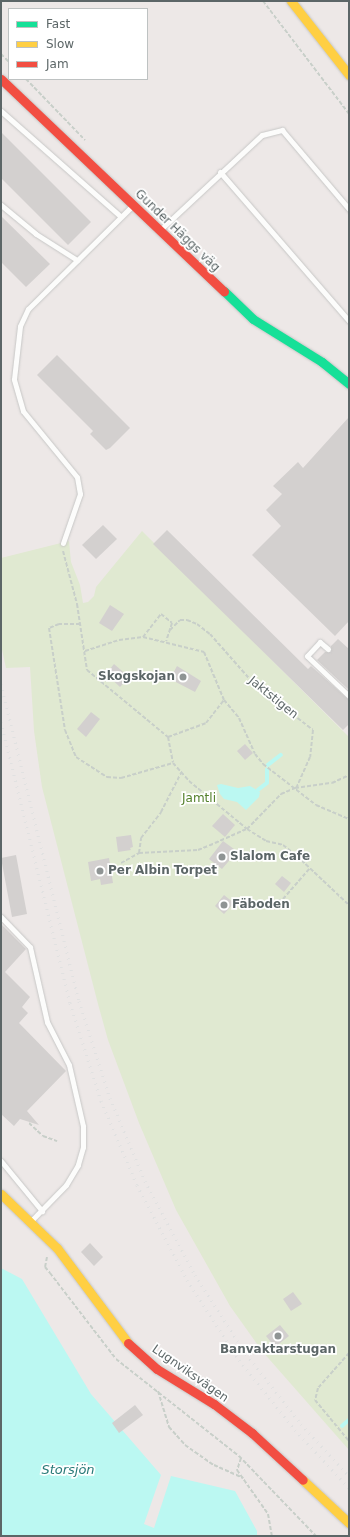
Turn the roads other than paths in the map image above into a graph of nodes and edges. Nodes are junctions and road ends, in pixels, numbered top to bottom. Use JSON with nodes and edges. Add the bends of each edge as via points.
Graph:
{"nodes":[{"id":1,"x":291,"y":1,"type":"edge"},
{"id":2,"x":349,"y":75,"type":"edge"},
{"id":3,"x":1,"y":79,"type":"edge"},
{"id":4,"x":1,"y":111,"type":"edge"},
{"id":5,"x":220,"y":172,"type":"junction"},
{"id":6,"x":1,"y":205,"type":"edge"},
{"id":7,"x":133,"y":205,"type":"junction"},
{"id":8,"x":349,"y":209,"type":"edge"},
{"id":9,"x":120,"y":216,"type":"junction"},
{"id":10,"x":159,"y":231,"type":"junction"},
{"id":11,"x":77,"y":260,"type":"junction"},
{"id":12,"x":349,"y":321,"type":"edge"},
{"id":13,"x":349,"y":384,"type":"edge"},
{"id":14,"x":63,"y":543,"type":"road end"},
{"id":15,"x":328,"y":649,"type":"dead end"},
{"id":16,"x":349,"y":696,"type":"edge"},
{"id":17,"x":1,"y":917,"type":"edge"},
{"id":18,"x":1,"y":1161,"type":"edge"},
{"id":19,"x":1,"y":1194,"type":"edge"},
{"id":20,"x":42,"y":1210,"type":"junction"},
{"id":21,"x":30,"y":1222,"type":"junction"},
{"id":22,"x":349,"y":1523,"type":"edge"}],
"edges":[{"from":1,"to":2,"type":"street"},
{"from":3,"to":7,"type":"street","name":"Gunder Häggs väg"},
{"from":4,"to":9,"type":"lane"},
{"from":5,"to":8,"type":"lane","via":[[262,135],[282,130]]},
{"from":5,"to":10,"type":"lane"},
{"from":5,"to":12,"type":"lane","via":[[298,259]]},
{"from":6,"to":11,"type":"lane","via":[[36,234]]},
{"from":7,"to":9,"type":"lane"},
{"from":7,"to":10,"type":"street","name":"Gunder Häggs väg"},
{"from":9,"to":11,"type":"lane"},
{"from":10,"to":13,"type":"street","name":"Gunder Häggs väg","via":[[252,319],[322,362]]},
{"from":11,"to":14,"type":"lane","via":[[28,309],[20,326],[14,379],[24,411],[76,476],[80,494]]},
{"from":15,"to":16,"type":"lane","via":[[320,642],[307,656]]},
{"from":17,"to":20,"type":"lane","via":[[30,947],[47,1022],[69,1065],[83,1126],[83,1147],[78,1164],[66,1185]]},
{"from":18,"to":20,"type":"lane"},
{"from":19,"to":21,"type":"street","name":"Lugnviksvägen"},
{"from":20,"to":21,"type":"lane"},
{"from":21,"to":22,"type":"street","name":"Lugnviksvägen","via":[[57,1248],[124,1340],[157,1369],[214,1404],[252,1433]]}]}
